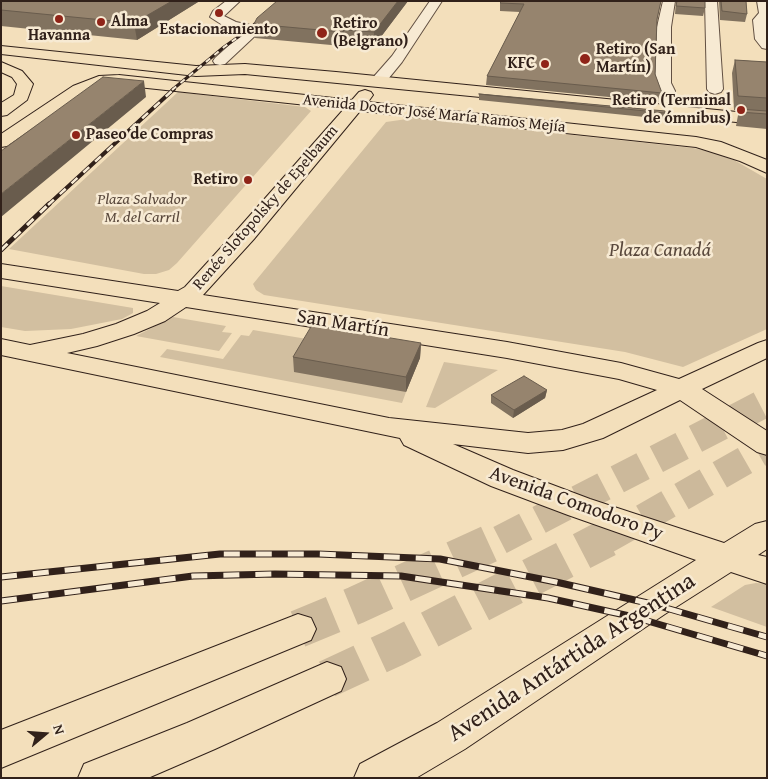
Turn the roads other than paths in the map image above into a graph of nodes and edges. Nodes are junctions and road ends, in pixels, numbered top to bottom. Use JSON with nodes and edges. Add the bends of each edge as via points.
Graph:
{"nodes":[{"id":1,"x":234,"y":1,"type":"edge"},
{"id":2,"x":436,"y":1,"type":"edge"},
{"id":3,"x":669,"y":1,"type":"edge"},
{"id":4,"x":712,"y":1,"type":"edge"},
{"id":5,"x":763,"y":1,"type":"edge"},
{"id":6,"x":767,"y":45,"type":"edge"},
{"id":7,"x":3,"y":54,"type":"edge"},
{"id":8,"x":220,"y":61,"type":"junction"},
{"id":9,"x":245,"y":69,"type":"junction"},
{"id":10,"x":378,"y":81,"type":"junction"},
{"id":11,"x":715,"y":89,"type":"dead end"},
{"id":12,"x":667,"y":98,"type":"junction"},
{"id":13,"x":356,"y":105,"type":"junction"},
{"id":14,"x":767,"y":107,"type":"edge"},
{"id":15,"x":1,"y":111,"type":"edge"},
{"id":16,"x":765,"y":135,"type":"edge"},
{"id":17,"x":1,"y":142,"type":"edge"},
{"id":18,"x":716,"y":146,"type":"junction"},
{"id":19,"x":767,"y":167,"type":"edge"},
{"id":20,"x":1,"y":271,"type":"edge"},
{"id":21,"x":183,"y":299,"type":"junction"},
{"id":22,"x":1,"y":347,"type":"edge"},
{"id":23,"x":767,"y":348,"type":"edge"},
{"id":24,"x":29,"y":352,"type":"junction"},
{"id":25,"x":682,"y":390,"type":"junction"},
{"id":26,"x":389,"y":427,"type":"junction"},
{"id":27,"x":767,"y":445,"type":"edge"},
{"id":28,"x":767,"y":533,"type":"edge"},
{"id":29,"x":728,"y":558,"type":"junction"},
{"id":30,"x":767,"y":571,"type":"edge"},
{"id":31,"x":298,"y":629,"type":"tunnel mouth"},
{"id":32,"x":327,"y":679,"type":"tunnel mouth"},
{"id":33,"x":1,"y":749,"type":"edge"},
{"id":34,"x":383,"y":776,"type":"edge"},
{"id":35,"x":99,"y":778,"type":"edge"}],
"edges":[{"from":1,"to":8,"type":"street","via":[[217,17],[245,28],[250,34]]},
{"from":2,"to":10,"type":"street"},
{"from":3,"to":12,"type":"street","via":[[664,27],[663,83]]},
{"from":4,"to":11,"type":"street"},
{"from":5,"to":6,"type":"street","via":[[765,13],[760,20],[762,39]]},
{"from":7,"to":8,"type":"main road","name":"Avenida Doctor José María Ramos Mejía"},
{"from":7,"to":9,"type":"main road","name":"Avenida Doctor José María Ramos Mejía","via":[[196,71]]},
{"from":7,"to":15,"type":"main road","via":[[23,79],[24,90],[21,97]]},
{"from":8,"to":9,"type":"main road","name":"Avenida Doctor José María Ramos Mejía"},
{"from":9,"to":10,"type":"main road","name":"Avenida Doctor José María Ramos Mejía"},
{"from":10,"to":12,"type":"main road","name":"Avenida Doctor José María Ramos Mejía","via":[[428,75]]},
{"from":10,"to":13,"type":"main road","name":"Renée Slotopolsky de Epelbaum"},
{"from":10,"to":16,"type":"main road","name":"Avenida Doctor José María Ramos Mejía"},
{"from":12,"to":14,"type":"main road","name":"Avenida Doctor José María Ramos Mejía"},
{"from":13,"to":17,"type":"main road","name":"Avenida Doctor José María Ramos Mejía","via":[[119,80],[96,82],[79,89]]},
{"from":13,"to":18,"type":"main road","name":"Avenida Doctor José María Ramos Mejía"},
{"from":13,"to":21,"type":"main road","name":"Renée Slotopolsky de Epelbaum","via":[[213,272]]},
{"from":16,"to":18,"type":"main road","via":[[750,149]]},
{"from":18,"to":19,"type":"main road","name":"Avenida Doctor José María Ramos Mejía"},
{"from":20,"to":21,"type":"main road","name":"San Martín"},
{"from":21,"to":24,"type":"main road","name":"Renée Slotopolsky de Epelbaum","via":[[151,318],[117,332]]},
{"from":21,"to":25,"type":"main road","name":"San Martín","via":[[591,365],[642,376]]},
{"from":22,"to":24,"type":"main road"},
{"from":23,"to":25,"type":"main road"},
{"from":24,"to":26,"type":"main road"},
{"from":25,"to":26,"type":"main road","via":[[593,431],[551,442],[528,443]]},
{"from":25,"to":27,"type":"main road"},
{"from":26,"to":29,"type":"main road","name":"Avenida Comodoro Py","via":[[502,478]]},
{"from":28,"to":29,"type":"main road","name":"Avenida Antártida Argentina"},
{"from":29,"to":30,"type":"main road","name":"Avenida Comodoro Py"},
{"from":29,"to":34,"type":"main road","name":"Avenida Antártida Argentina"},
{"from":31,"to":33,"type":"main road"},
{"from":32,"to":35,"type":"main road"}]}
